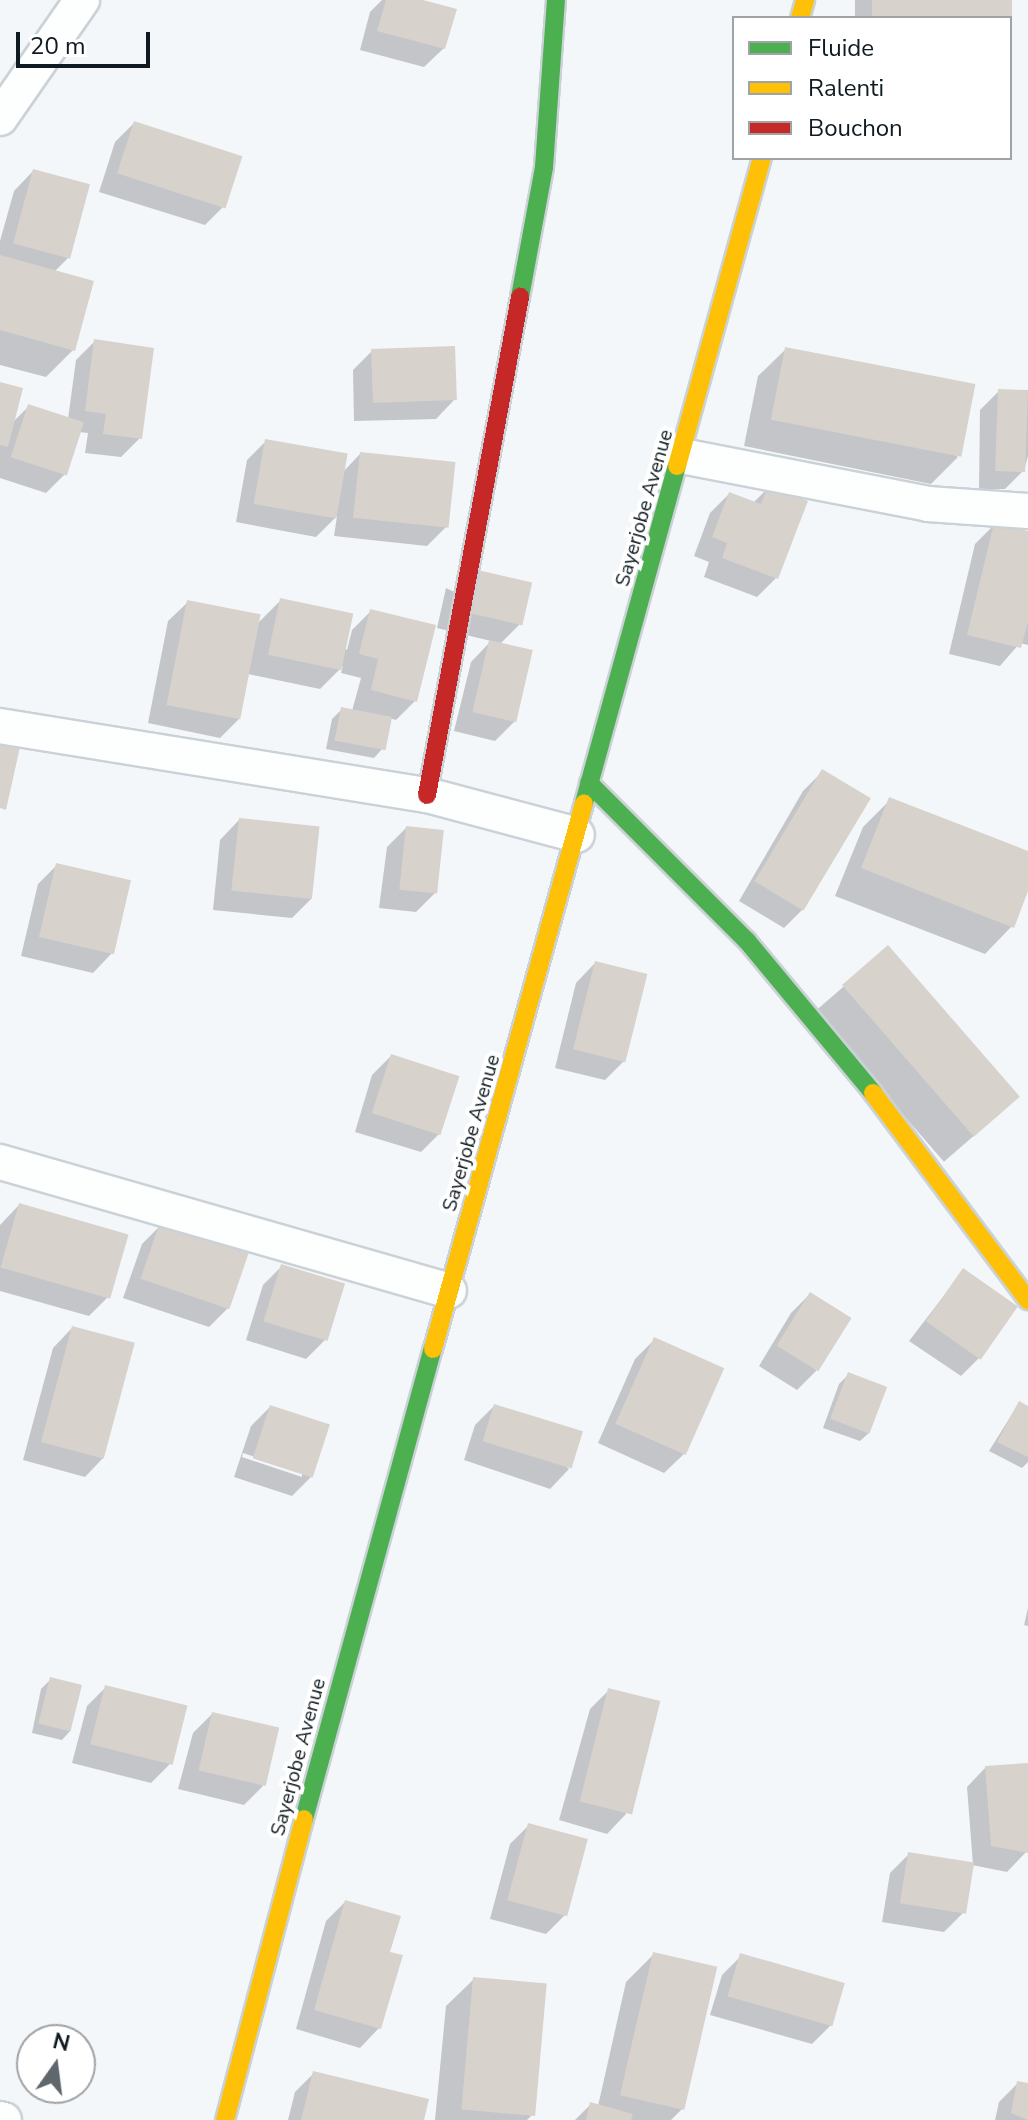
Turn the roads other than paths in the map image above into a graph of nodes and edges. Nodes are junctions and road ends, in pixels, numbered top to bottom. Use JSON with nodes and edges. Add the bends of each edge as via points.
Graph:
{"nodes":[{"id":1,"x":82,"y":0,"type":"edge"},
{"id":2,"x":556,"y":0,"type":"edge"},
{"id":3,"x":0,"y":118,"type":"edge"},
{"id":4,"x":761,"y":160,"type":"edge"},
{"id":5,"x":682,"y":456,"type":"junction"},
{"id":6,"x":1028,"y":511,"type":"edge"},
{"id":7,"x":0,"y":726,"type":"edge"},
{"id":8,"x":589,"y":783,"type":"junction"},
{"id":9,"x":427,"y":795,"type":"junction"},
{"id":10,"x":577,"y":835,"type":"junction"},
{"id":11,"x":0,"y":1162,"type":"edge"},
{"id":12,"x":449,"y":1291,"type":"junction"},
{"id":13,"x":1028,"y":1300,"type":"edge"},
{"id":14,"x":225,"y":2120,"type":"edge"}],
"edges":[{"from":1,"to":3,"type":"street"},
{"from":2,"to":9,"type":"street","via":[[544,167]]},
{"from":4,"to":5,"type":"street","name":"Sayerjobe Avenue"},
{"from":5,"to":6,"type":"street","via":[[928,504]]},
{"from":5,"to":8,"type":"street","name":"Sayerjobe Avenue"},
{"from":7,"to":9,"type":"street"},
{"from":8,"to":10,"type":"street","name":"Sayerjobe Avenue"},
{"from":8,"to":13,"type":"street","via":[[747,941],[903,1129]]},
{"from":9,"to":10,"type":"street"},
{"from":10,"to":12,"type":"street","name":"Sayerjobe Avenue"},
{"from":11,"to":12,"type":"street"},
{"from":12,"to":14,"type":"street","name":"Sayerjobe Avenue"}]}
